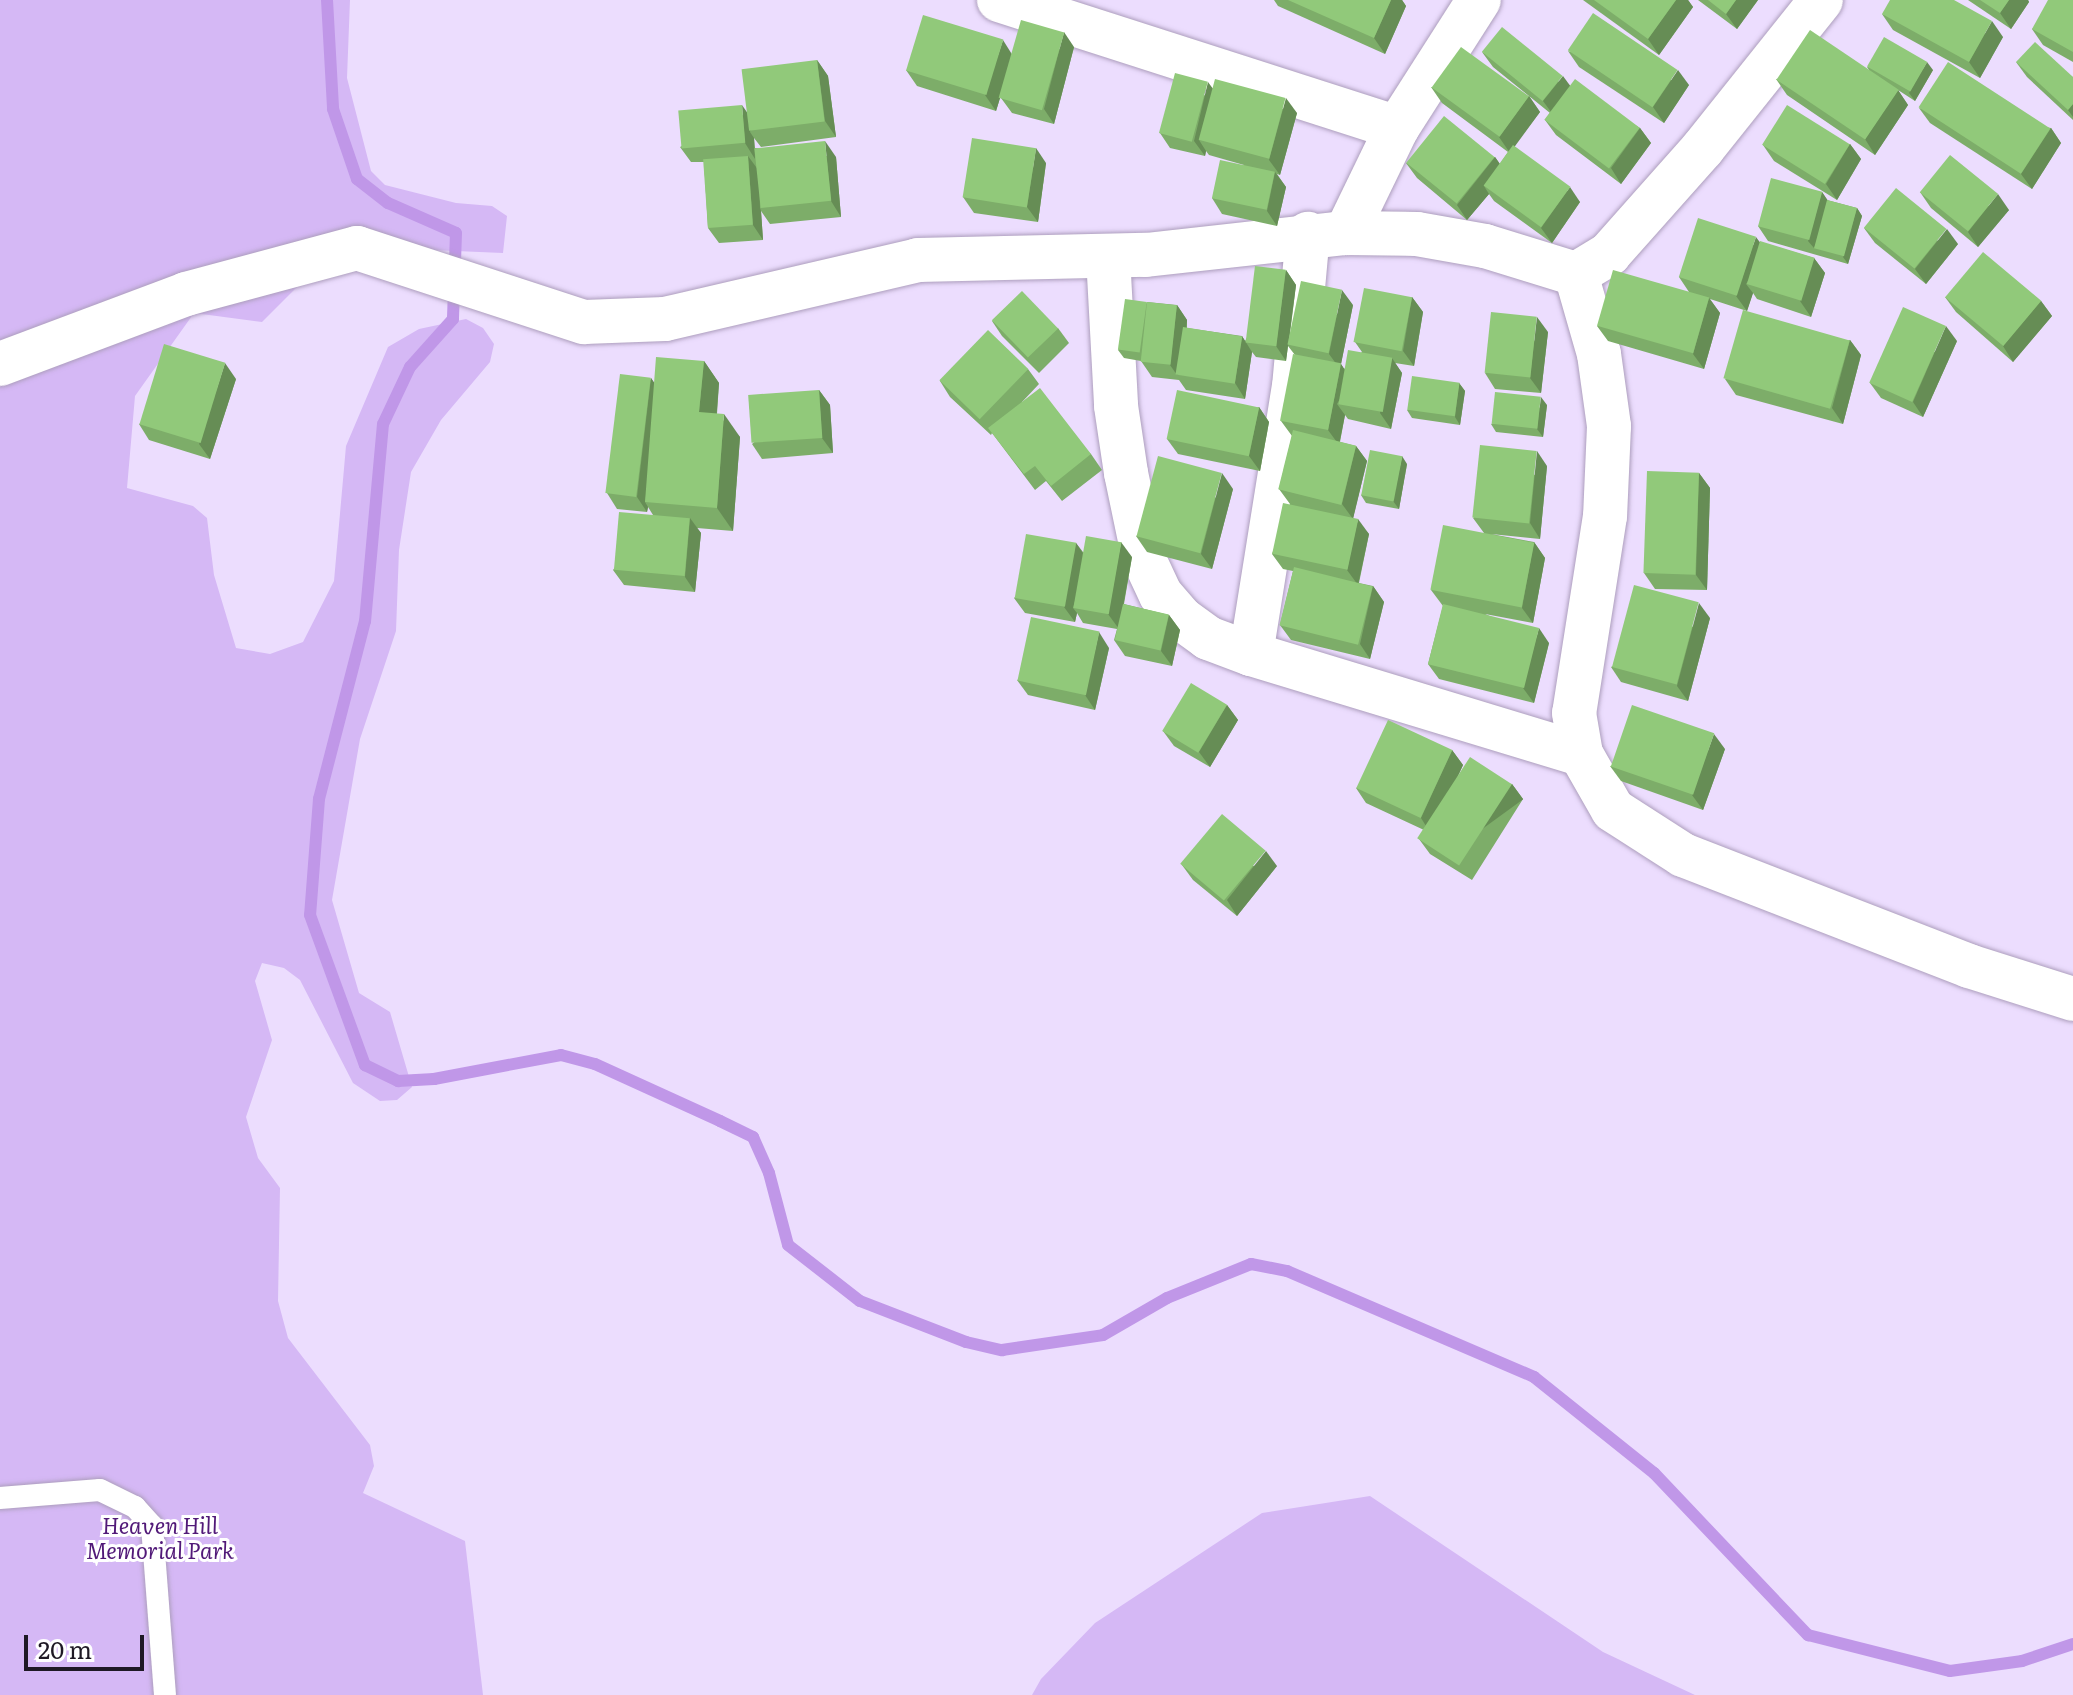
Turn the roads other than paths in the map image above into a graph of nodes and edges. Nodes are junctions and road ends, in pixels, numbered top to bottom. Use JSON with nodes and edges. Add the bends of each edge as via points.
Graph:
{"nodes":[{"id":1,"x":999,"y":0,"type":"edge"},
{"id":2,"x":1479,"y":0,"type":"edge"},
{"id":3,"x":1821,"y":0,"type":"edge"},
{"id":4,"x":1124,"y":18,"type":"edge"},
{"id":5,"x":1397,"y":128,"type":"junction"},
{"id":6,"x":1327,"y":233,"type":"junction"},
{"id":7,"x":1108,"y":256,"type":"junction"},
{"id":8,"x":1576,"y":274,"type":"junction"},
{"id":9,"x":0,"y":364,"type":"edge"},
{"id":10,"x":1251,"y":654,"type":"junction"},
{"id":11,"x":1581,"y":754,"type":"junction"},
{"id":12,"x":2073,"y":999,"type":"edge"},
{"id":13,"x":0,"y":1498,"type":"edge"},
{"id":14,"x":165,"y":1695,"type":"edge"}],
"edges":[{"from":1,"to":4,"type":"street"},
{"from":2,"to":5,"type":"street"},
{"from":3,"to":8,"type":"street","via":[[1620,242]]},
{"from":4,"to":5,"type":"street"},
{"from":5,"to":6,"type":"street"},
{"from":6,"to":7,"type":"street"},
{"from":6,"to":8,"type":"street","via":[[1444,238]]},
{"from":6,"to":10,"type":"street","via":[[1294,387]]},
{"from":7,"to":9,"type":"street","via":[[918,260],[665,319],[584,322],[357,248],[186,294]]},
{"from":7,"to":10,"type":"street","via":[[1116,406],[1144,559],[1161,595],[1182,619],[1208,638]]},
{"from":8,"to":11,"type":"street","via":[[1599,354],[1609,426],[1605,516],[1574,713]]},
{"from":10,"to":11,"type":"street"},
{"from":11,"to":12,"type":"street","via":[[1613,810],[1683,855],[1969,966]]},
{"from":13,"to":14,"type":"lane","via":[[100,1490],[135,1507],[152,1526]]}]}
